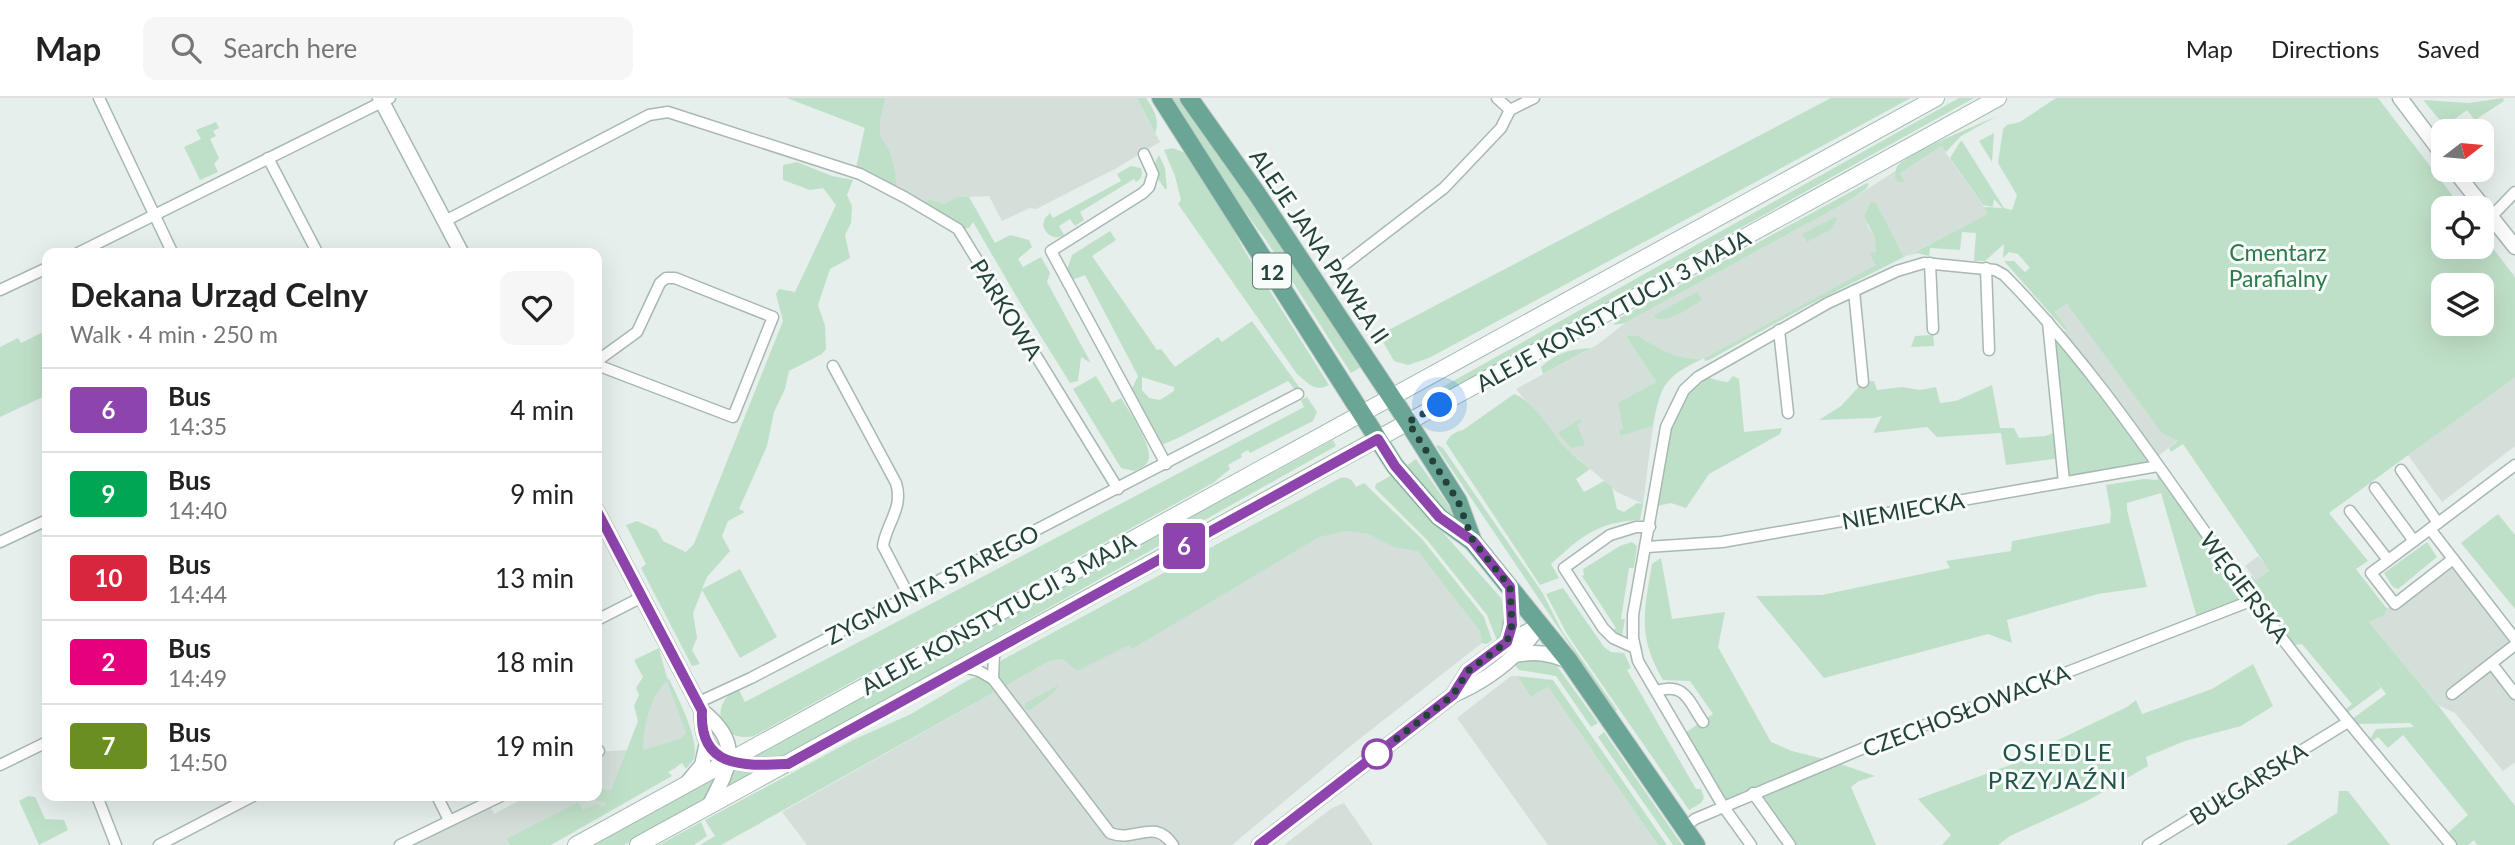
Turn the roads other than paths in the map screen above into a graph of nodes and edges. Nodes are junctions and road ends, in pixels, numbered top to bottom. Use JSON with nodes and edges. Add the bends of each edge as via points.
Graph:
{"nodes":[{"id":1,"x":99,"y":98,"type":"edge"},
{"id":2,"x":1161,"y":98,"type":"edge"},
{"id":3,"x":1189,"y":98,"type":"edge"},
{"id":4,"x":1497,"y":98,"type":"edge"},
{"id":5,"x":1534,"y":98,"type":"edge"},
{"id":6,"x":1936,"y":98,"type":"edge"},
{"id":7,"x":1998,"y":98,"type":"edge"},
{"id":8,"x":2400,"y":98,"type":"edge"},
{"id":9,"x":384,"y":99,"type":"edge"},
{"id":10,"x":1510,"y":110,"type":"junction"},
{"id":11,"x":2431,"y":139,"type":"edge"},
{"id":12,"x":1144,"y":154,"type":"dead end"},
{"id":13,"x":268,"y":158,"type":"junction"},
{"id":14,"x":2463,"y":182,"type":"edge"},
{"id":15,"x":2515,"y":192,"type":"edge"},
{"id":16,"x":2474,"y":196,"type":"edge"},
{"id":17,"x":2494,"y":214,"type":"edge"},
{"id":18,"x":155,"y":216,"type":"junction"},
{"id":19,"x":445,"y":220,"type":"junction"},
{"id":20,"x":2494,"y":221,"type":"edge"},
{"id":21,"x":2515,"y":247,"type":"edge"},
{"id":22,"x":88,"y":248,"type":"edge"},
{"id":23,"x":170,"y":248,"type":"edge"},
{"id":24,"x":315,"y":248,"type":"edge"},
{"id":25,"x":459,"y":248,"type":"edge"},
{"id":26,"x":1930,"y":263,"type":"junction"},
{"id":27,"x":1344,"y":265,"type":"dead end"},
{"id":28,"x":1986,"y":268,"type":"junction"},
{"id":29,"x":42,"y":270,"type":"edge"},
{"id":30,"x":0,"y":290,"type":"edge"},
{"id":31,"x":1854,"y":291,"type":"junction"},
{"id":32,"x":2048,"y":322,"type":"junction"},
{"id":33,"x":1933,"y":329,"type":"dead end"},
{"id":34,"x":1779,"y":330,"type":"junction"},
{"id":35,"x":1989,"y":350,"type":"dead end"},
{"id":36,"x":602,"y":359,"type":"edge"},
{"id":37,"x":602,"y":365,"type":"edge"},
{"id":38,"x":833,"y":366,"type":"dead end"},
{"id":39,"x":1863,"y":382,"type":"dead end"},
{"id":40,"x":1298,"y":394,"type":"dead end"},
{"id":41,"x":1392,"y":398,"type":"junction"},
{"id":42,"x":1363,"y":414,"type":"junction"},
{"id":43,"x":1788,"y":414,"type":"dead end"},
{"id":44,"x":1408,"y":422,"type":"junction"},
{"id":45,"x":1378,"y":439,"type":"junction"},
{"id":46,"x":1166,"y":464,"type":"junction"},
{"id":47,"x":2515,"y":465,"type":"edge"},
{"id":48,"x":2158,"y":466,"type":"junction"},
{"id":49,"x":2400,"y":470,"type":"dead end"},
{"id":50,"x":2064,"y":482,"type":"junction"},
{"id":51,"x":2375,"y":488,"type":"dead end"},
{"id":52,"x":1118,"y":489,"type":"junction"},
{"id":53,"x":2350,"y":511,"type":"dead end"},
{"id":54,"x":602,"y":521,"type":"edge"},
{"id":55,"x":42,"y":522,"type":"edge"},
{"id":56,"x":2434,"y":526,"type":"junction"},
{"id":57,"x":1650,"y":527,"type":"junction"},
{"id":58,"x":1473,"y":541,"type":"junction"},
{"id":59,"x":2414,"y":541,"type":"junction"},
{"id":60,"x":0,"y":542,"type":"edge"},
{"id":61,"x":1647,"y":547,"type":"junction"},
{"id":62,"x":2453,"y":559,"type":"junction"},
{"id":63,"x":2388,"y":561,"type":"junction"},
{"id":64,"x":1510,"y":587,"type":"junction"},
{"id":65,"x":909,"y":596,"type":"junction"},
{"id":66,"x":642,"y":597,"type":"junction"},
{"id":67,"x":2253,"y":600,"type":"junction"},
{"id":68,"x":602,"y":617,"type":"edge"},
{"id":69,"x":1540,"y":625,"type":"junction"},
{"id":70,"x":2515,"y":639,"type":"edge"},
{"id":71,"x":1507,"y":642,"type":"junction"},
{"id":72,"x":2515,"y":645,"type":"edge"},
{"id":73,"x":997,"y":648,"type":"junction"},
{"id":74,"x":1635,"y":648,"type":"junction"},
{"id":75,"x":1516,"y":655,"type":"junction"},
{"id":76,"x":1569,"y":661,"type":"junction"},
{"id":77,"x":2492,"y":664,"type":"junction"},
{"id":78,"x":963,"y":667,"type":"junction"},
{"id":79,"x":993,"y":679,"type":"junction"},
{"id":80,"x":1656,"y":691,"type":"junction"},
{"id":81,"x":2452,"y":694,"type":"dead end"},
{"id":82,"x":2515,"y":694,"type":"edge"},
{"id":83,"x":1453,"y":695,"type":"junction"},
{"id":84,"x":700,"y":707,"type":"junction"},
{"id":85,"x":1703,"y":722,"type":"dead end"},
{"id":86,"x":2348,"y":722,"type":"junction"},
{"id":87,"x":767,"y":740,"type":"junction"},
{"id":88,"x":727,"y":741,"type":"junction"},
{"id":89,"x":707,"y":743,"type":"junction"},
{"id":90,"x":42,"y":744,"type":"edge"},
{"id":91,"x":730,"y":761,"type":"junction"},
{"id":92,"x":788,"y":764,"type":"junction"},
{"id":93,"x":0,"y":765,"type":"edge"},
{"id":94,"x":686,"y":785,"type":"junction"},
{"id":95,"x":1753,"y":793,"type":"junction"},
{"id":96,"x":99,"y":801,"type":"edge"},
{"id":97,"x":243,"y":801,"type":"edge"},
{"id":98,"x":440,"y":801,"type":"edge"},
{"id":99,"x":490,"y":801,"type":"edge"},
{"id":100,"x":709,"y":806,"type":"junction"},
{"id":101,"x":1723,"y":806,"type":"junction"},
{"id":102,"x":449,"y":820,"type":"junction"},
{"id":103,"x":1684,"y":828,"type":"junction"},
{"id":104,"x":116,"y":845,"type":"edge"},
{"id":105,"x":159,"y":845,"type":"edge"},
{"id":106,"x":400,"y":845,"type":"edge"},
{"id":107,"x":576,"y":845,"type":"edge"},
{"id":108,"x":638,"y":845,"type":"edge"},
{"id":109,"x":1173,"y":845,"type":"edge"},
{"id":110,"x":1259,"y":845,"type":"edge"},
{"id":111,"x":1696,"y":845,"type":"edge"},
{"id":112,"x":1751,"y":845,"type":"edge"},
{"id":113,"x":1790,"y":845,"type":"edge"},
{"id":114,"x":2148,"y":845,"type":"edge"},
{"id":115,"x":2451,"y":845,"type":"edge"}],
"edges":[{"from":1,"to":18,"type":"street"},
{"from":2,"to":42,"type":"main road","number":"12"},
{"from":3,"to":41,"type":"main road","name":"ALEJE JANA PAWŁA II","number":"12"},
{"from":4,"to":10,"type":"street"},
{"from":5,"to":10,"type":"street"},
{"from":6,"to":41,"type":"main road","name":"ALEJE KONSTYTUCJI 3 MAJA"},
{"from":7,"to":44,"type":"main road","name":"ALEJE KONSTYTUCJI 3 MAJA"},
{"from":8,"to":11,"type":"street"},
{"from":9,"to":13,"type":"street"},
{"from":9,"to":19,"type":"street"},
{"from":10,"to":27,"type":"street","via":[[1501,128],[1444,188]]},
{"from":12,"to":46,"type":"street","via":[[1153,174],[1149,187],[1051,251]]},
{"from":13,"to":18,"type":"street"},
{"from":13,"to":24,"type":"street"},
{"from":14,"to":16,"type":"street"},
{"from":15,"to":17,"type":"street"},
{"from":18,"to":22,"type":"street"},
{"from":18,"to":23,"type":"street"},
{"from":19,"to":25,"type":"street"},
{"from":19,"to":52,"type":"street","name":"PARKOWA","via":[[649,116],[668,112],[855,173],[958,229]]},
{"from":20,"to":21,"type":"street"},
{"from":26,"to":28,"type":"street","name":"WĘGIERSKA"},
{"from":26,"to":31,"type":"street","name":"WĘGIERSKA","via":[[1896,271]]},
{"from":26,"to":33,"type":"street"},
{"from":28,"to":32,"type":"street","name":"WĘGIERSKA","via":[[2004,275]]},
{"from":28,"to":35,"type":"street"},
{"from":29,"to":30,"type":"street"},
{"from":31,"to":34,"type":"street","name":"WĘGIERSKA"},
{"from":31,"to":39,"type":"street"},
{"from":32,"to":48,"type":"street","name":"WĘGIERSKA"},
{"from":32,"to":50,"type":"street"},
{"from":34,"to":43,"type":"street"},
{"from":34,"to":57,"type":"street","name":"WĘGIERSKA","via":[[1698,377],[1684,390],[1666,428]]},
{"from":36,"to":37,"type":"street","via":[[637,332],[660,283],[669,277],[773,317],[733,417]]},
{"from":38,"to":65,"type":"street","via":[[896,484],[896,512],[883,547]]},
{"from":40,"to":46,"type":"street","name":"ZYGMUNTA STAREGO"},
{"from":41,"to":42,"type":"main road","name":"ALEJE KONSTYTUCJI 3 MAJA"},
{"from":41,"to":44,"type":"main road","name":"ALEJE JANA PAWŁA II","number":"12"},
{"from":42,"to":45,"type":"main road","number":"12"},
{"from":42,"to":87,"type":"main road","name":"ALEJE KONSTYTUCJI 3 MAJA"},
{"from":44,"to":45,"type":"main road","name":"ALEJE KONSTYTUCJI 3 MAJA"},
{"from":44,"to":58,"type":"main road","number":"12","via":[[1458,501]]},
{"from":45,"to":58,"type":"main road","number":"12","via":[[1439,517]]},
{"from":45,"to":73,"type":"main road","name":"ALEJE KONSTYTUCJI 3 MAJA"},
{"from":46,"to":52,"type":"street","name":"ZYGMUNTA STAREGO"},
{"from":47,"to":56,"type":"street"},
{"from":48,"to":50,"type":"street","name":"NIEMIECKA"},
{"from":48,"to":67,"type":"street","name":"WĘGIERSKA"},
{"from":49,"to":56,"type":"street"},
{"from":50,"to":61,"type":"street","name":"NIEMIECKA","via":[[1722,542]]},
{"from":51,"to":59,"type":"street"},
{"from":52,"to":65,"type":"street","name":"ZYGMUNTA STAREGO"},
{"from":53,"to":63,"type":"street"},
{"from":54,"to":66,"type":"street"},
{"from":55,"to":60,"type":"street"},
{"from":56,"to":59,"type":"street"},
{"from":56,"to":62,"type":"street"},
{"from":57,"to":61,"type":"street","name":"WĘGIERSKA"},
{"from":57,"to":74,"type":"street","via":[[1610,535],[1564,568],[1603,628]]},
{"from":58,"to":64,"type":"main road","number":"12"},
{"from":59,"to":63,"type":"street"},
{"from":61,"to":74,"type":"street","name":"WĘGIERSKA","via":[[1633,615]]},
{"from":62,"to":63,"type":"street","via":[[2395,604],[2371,573]]},
{"from":62,"to":70,"type":"street"},
{"from":64,"to":69,"type":"main road","number":"12"},
{"from":64,"to":71,"type":"street","via":[[1512,625]]},
{"from":65,"to":84,"type":"street","name":"ZYGMUNTA STAREGO"},
{"from":66,"to":68,"type":"street"},
{"from":66,"to":84,"type":"street"},
{"from":67,"to":86,"type":"street","name":"WĘGIERSKA"},
{"from":67,"to":95,"type":"street","name":"CZECHOSŁOWACKA"},
{"from":69,"to":71,"type":"street"},
{"from":69,"to":75,"type":"street"},
{"from":69,"to":76,"type":"main road","number":"12"},
{"from":71,"to":83,"type":"street","via":[[1468,671]]},
{"from":72,"to":77,"type":"street"},
{"from":73,"to":78,"type":"main road","name":"ALEJE KONSTYTUCJI 3 MAJA"},
{"from":73,"to":79,"type":"street"},
{"from":74,"to":80,"type":"street","name":"WĘGIERSKA"},
{"from":75,"to":76,"type":"street","via":[[1548,652]]},
{"from":75,"to":83,"type":"street","via":[[1478,684]]},
{"from":76,"to":103,"type":"main road","number":"12"},
{"from":77,"to":81,"type":"street"},
{"from":77,"to":82,"type":"street"},
{"from":78,"to":79,"type":"street"},
{"from":78,"to":92,"type":"main road","name":"ALEJE KONSTYTUCJI 3 MAJA"},
{"from":79,"to":109,"type":"street","via":[[1105,829],[1116,835],[1161,832]]},
{"from":80,"to":85,"type":"street","via":[[1676,687]]},
{"from":80,"to":101,"type":"street","name":"WĘGIERSKA"},
{"from":83,"to":110,"type":"street"},
{"from":84,"to":88,"type":"street"},
{"from":84,"to":89,"type":"street"},
{"from":86,"to":114,"type":"street","name":"BUŁGARSKA"},
{"from":86,"to":115,"type":"street","name":"WĘGIERSKA"},
{"from":87,"to":88,"type":"street"},
{"from":87,"to":91,"type":"main road","name":"ALEJE KONSTYTUCJI 3 MAJA"},
{"from":88,"to":91,"type":"street"},
{"from":89,"to":91,"type":"street","via":[[719,757]]},
{"from":89,"to":94,"type":"street","via":[[702,765]]},
{"from":90,"to":93,"type":"street"},
{"from":91,"to":92,"type":"street","via":[[750,766]]},
{"from":91,"to":94,"type":"main road","name":"ALEJE KONSTYTUCJI 3 MAJA"},
{"from":91,"to":100,"type":"street"},
{"from":92,"to":100,"type":"main road","name":"ALEJE KONSTYTUCJI 3 MAJA"},
{"from":94,"to":107,"type":"main road","name":"ALEJE KONSTYTUCJI 3 MAJA"},
{"from":95,"to":101,"type":"street","name":"CZECHOSŁOWACKA"},
{"from":95,"to":113,"type":"street"},
{"from":96,"to":104,"type":"street"},
{"from":97,"to":105,"type":"street"},
{"from":98,"to":102,"type":"street"},
{"from":99,"to":102,"type":"street"},
{"from":100,"to":108,"type":"main road","name":"ALEJE KONSTYTUCJI 3 MAJA"},
{"from":101,"to":103,"type":"street","name":"CZECHOSŁOWACKA"},
{"from":101,"to":112,"type":"street","name":"WĘGIERSKA"},
{"from":102,"to":106,"type":"street"},
{"from":103,"to":111,"type":"main road","number":"12"}]}
